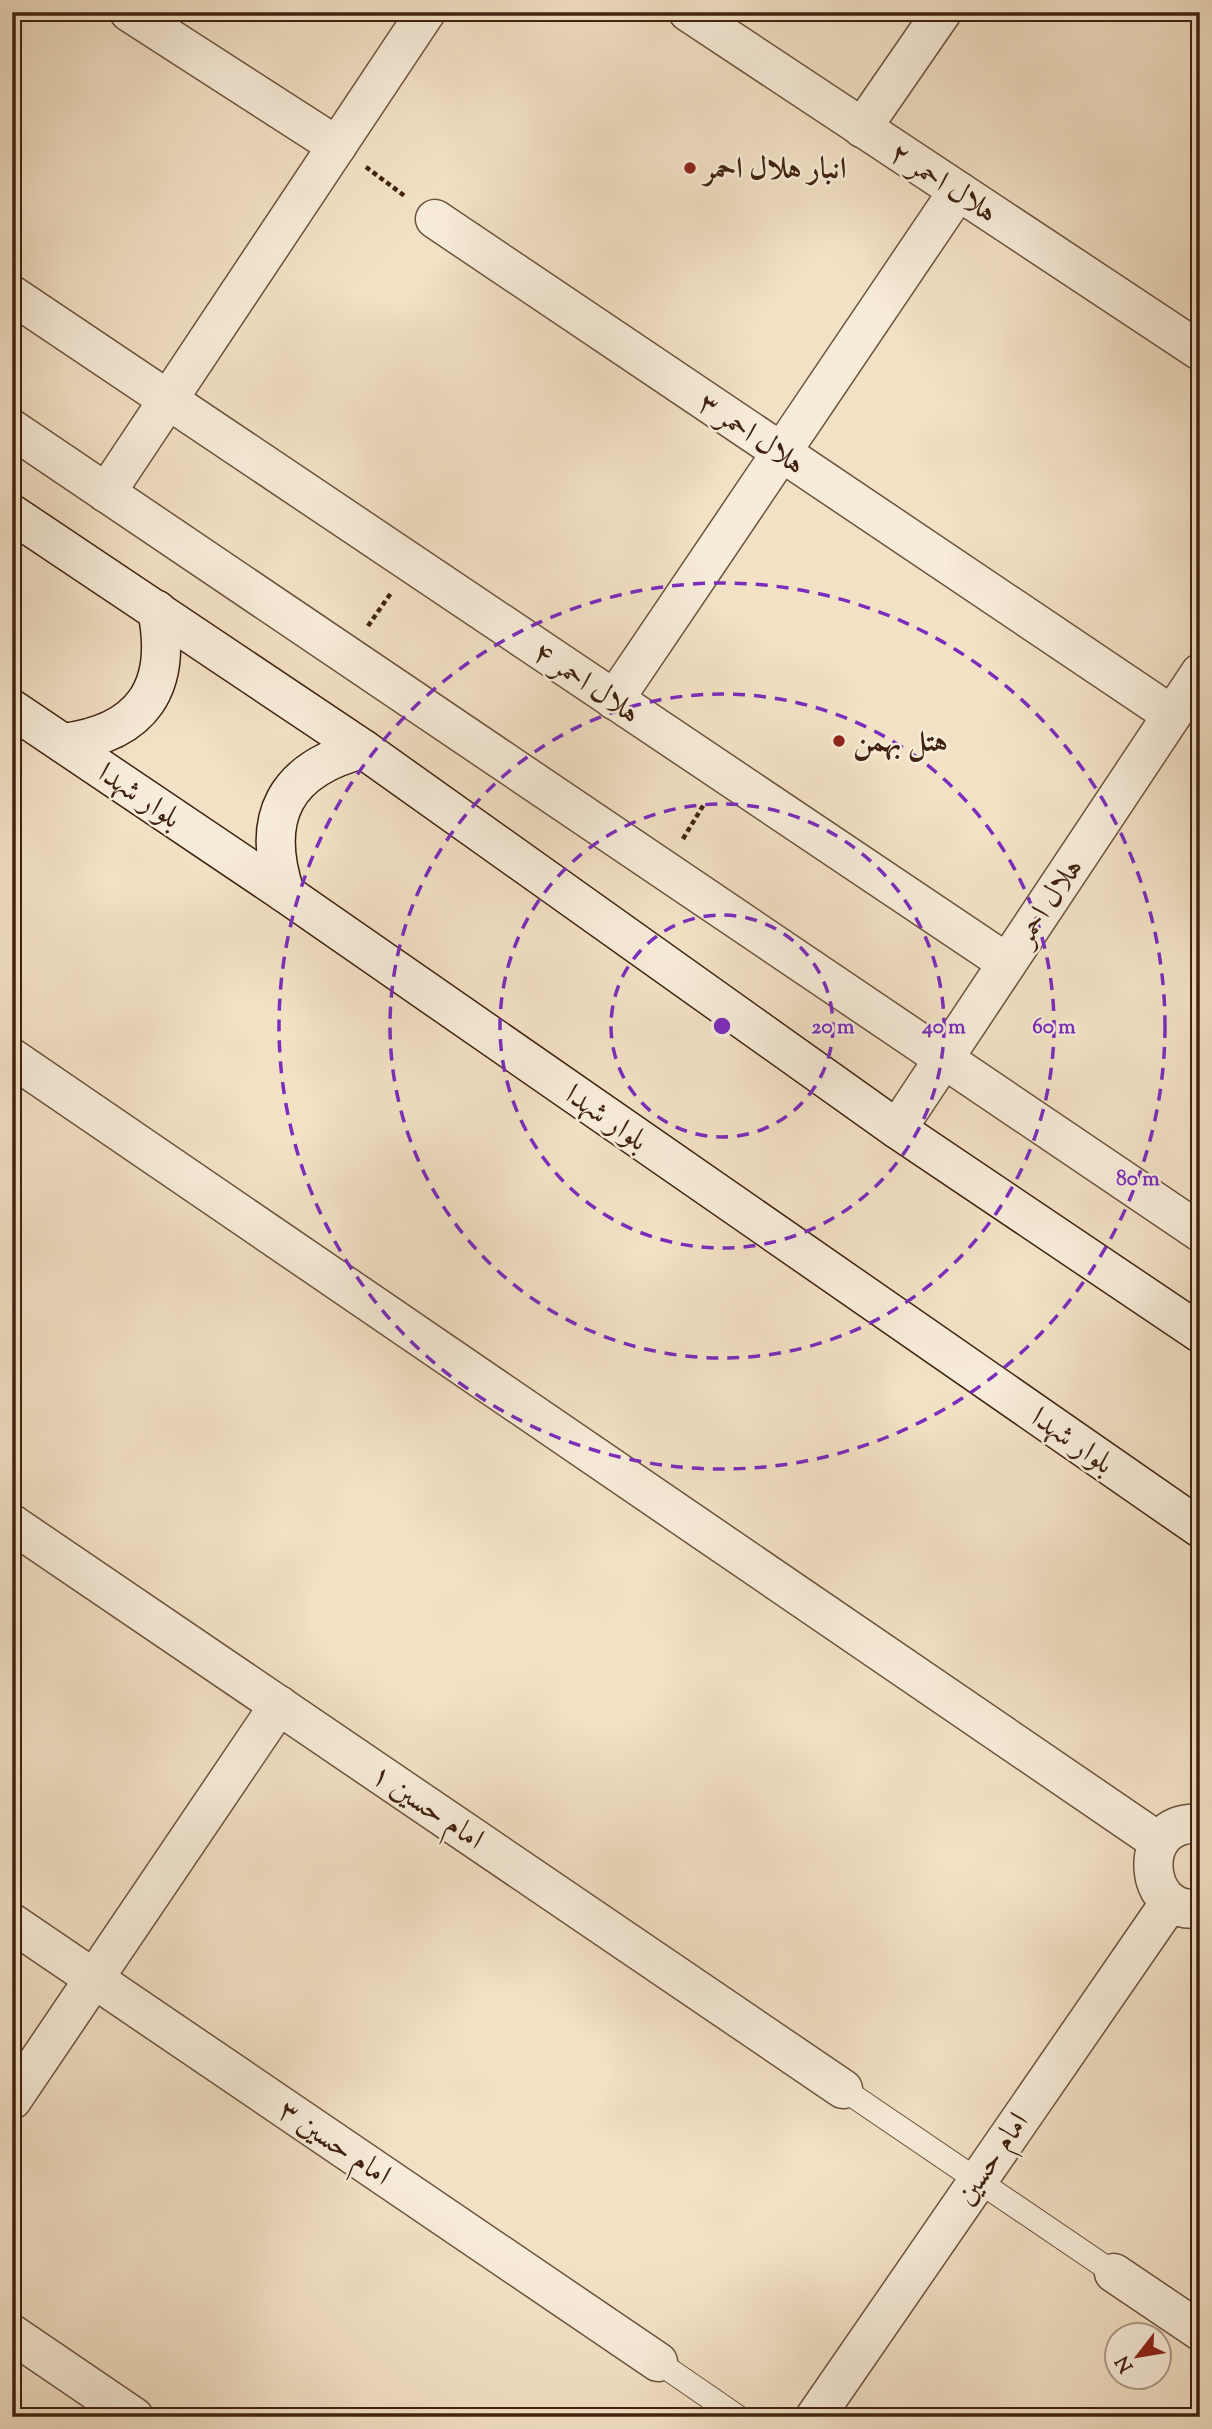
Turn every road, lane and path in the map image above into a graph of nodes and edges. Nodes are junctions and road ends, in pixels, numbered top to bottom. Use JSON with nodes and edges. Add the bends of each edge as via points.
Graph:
{"nodes":[{"id":1,"x":129,"y":12,"type":"edge"},
{"id":2,"x":426,"y":12,"type":"edge"},
{"id":3,"x":688,"y":12,"type":"edge"},
{"id":4,"x":942,"y":12,"type":"edge"},
{"id":5,"x":862,"y":128,"type":"junction"},
{"id":6,"x":337,"y":146,"type":"junction"},
{"id":7,"x":957,"y":191,"type":"junction"},
{"id":8,"x":435,"y":219,"type":"joint"},
{"id":9,"x":12,"y":295,"type":"edge"},
{"id":10,"x":1200,"y":351,"type":"edge"},
{"id":11,"x":167,"y":400,"type":"junction"},
{"id":12,"x":12,"y":429,"type":"edge"},
{"id":13,"x":782,"y":453,"type":"junction"},
{"id":14,"x":106,"y":493,"type":"junction"},
{"id":15,"x":12,"y":514,"type":"edge"},
{"id":16,"x":410,"y":564,"type":"junction"},
{"id":17,"x":156,"y":610,"type":"junction"},
{"id":18,"x":348,"y":656,"type":"junction"},
{"id":19,"x":1200,"y":673,"type":"edge"},
{"id":20,"x":614,"y":700,"type":"junction"},
{"id":21,"x":12,"y":709,"type":"edge"},
{"id":22,"x":1172,"y":715,"type":"junction"},
{"id":23,"x":63,"y":743,"type":"junction"},
{"id":24,"x":363,"y":749,"type":"junction"},
{"id":25,"x":723,"y":773,"type":"junction"},
{"id":26,"x":664,"y":869,"type":"junction"},
{"id":27,"x":285,"y":893,"type":"junction"},
{"id":28,"x":1007,"y":963,"type":"junction"},
{"id":29,"x":12,"y":1058,"type":"edge"},
{"id":30,"x":944,"y":1058,"type":"junction"},
{"id":31,"x":897,"y":1129,"type":"junction"},
{"id":32,"x":1200,"y":1232,"type":"edge"},
{"id":33,"x":1200,"y":1333,"type":"edge"},
{"id":34,"x":12,"y":1524,"type":"edge"},
{"id":35,"x":1200,"y":1528,"type":"edge"},
{"id":36,"x":279,"y":1705,"type":"junction"},
{"id":37,"x":1200,"y":1801,"type":"edge"},
{"id":38,"x":1176,"y":1832,"type":"edge"},
{"id":39,"x":1185,"y":1905,"type":"edge"},
{"id":40,"x":12,"y":1923,"type":"edge"},
{"id":41,"x":94,"y":1979,"type":"junction"},
{"id":42,"x":843,"y":2089,"type":"joint"},
{"id":43,"x":12,"y":2100,"type":"edge"},
{"id":44,"x":976,"y":2179,"type":"junction"},
{"id":45,"x":1114,"y":2273,"type":"joint"},
{"id":46,"x":1200,"y":2331,"type":"edge"},
{"id":47,"x":12,"y":2334,"type":"edge"},
{"id":48,"x":658,"y":2362,"type":"joint"},
{"id":49,"x":134,"y":2417,"type":"edge"},
{"id":50,"x":738,"y":2417,"type":"edge"},
{"id":51,"x":815,"y":2417,"type":"edge"}],
"edges":[{"from":1,"to":6,"type":"street"},
{"from":2,"to":6,"type":"street"},
{"from":3,"to":5,"type":"street","name":"هلال احمر ۲"},
{"from":4,"to":5,"type":"street"},
{"from":5,"to":7,"type":"street","name":"هلال احمر ۲"},
{"from":6,"to":8,"type":"path"},
{"from":6,"to":11,"type":"street"},
{"from":7,"to":10,"type":"street","name":"هلال احمر ۲"},
{"from":7,"to":13,"type":"street"},
{"from":8,"to":13,"type":"street","name":"هلال احمر ۳"},
{"from":9,"to":11,"type":"street","name":"هلال احمر ۴"},
{"from":11,"to":14,"type":"street"},
{"from":11,"to":16,"type":"street","name":"هلال احمر ۴"},
{"from":12,"to":14,"type":"street"},
{"from":13,"to":20,"type":"street"},
{"from":13,"to":22,"type":"street","name":"هلال احمر ۳"},
{"from":14,"to":18,"type":"street"},
{"from":15,"to":17,"type":"street"},
{"from":16,"to":18,"type":"path"},
{"from":16,"to":20,"type":"street","name":"هلال احمر ۴"},
{"from":17,"to":23,"type":"street","via":[[163,642],[161,663],[146,702],[123,724],[94,739]]},
{"from":17,"to":24,"type":"street"},
{"from":18,"to":26,"type":"street"},
{"from":19,"to":22,"type":"street","name":"هلال احمر"},
{"from":20,"to":25,"type":"street","name":"هلال احمر ۴"},
{"from":21,"to":23,"type":"street","name":"بلوار شهدا"},
{"from":22,"to":28,"type":"street","name":"هلال احمر"},
{"from":23,"to":27,"type":"street","name":"بلوار شهدا"},
{"from":24,"to":27,"type":"street","via":[[331,757],[305,774],[285,800],[275,830],[275,862]]},
{"from":24,"to":31,"type":"street"},
{"from":25,"to":26,"type":"path"},
{"from":25,"to":28,"type":"street","name":"هلال احمر ۴"},
{"from":26,"to":30,"type":"street"},
{"from":27,"to":35,"type":"street","name":"بلوار شهدا"},
{"from":28,"to":30,"type":"street","name":"هلال احمر"},
{"from":29,"to":38,"type":"street"},
{"from":30,"to":31,"type":"street","name":"هلال احمر"},
{"from":30,"to":32,"type":"street"},
{"from":31,"to":33,"type":"street"},
{"from":34,"to":36,"type":"street","name":"امام حسین ۱"},
{"from":36,"to":41,"type":"street"},
{"from":36,"to":42,"type":"street","name":"امام حسین ۱"},
{"from":37,"to":38,"type":"street"},
{"from":38,"to":39,"type":"street","via":[[1152,1863],[1156,1885]]},
{"from":39,"to":44,"type":"street","name":"امام حسین"},
{"from":40,"to":41,"type":"street","name":"امام حسین ۳"},
{"from":41,"to":43,"type":"street"},
{"from":41,"to":48,"type":"street","name":"امام حسین ۳"},
{"from":42,"to":44,"type":"lane"},
{"from":44,"to":45,"type":"lane"},
{"from":44,"to":51,"type":"street","name":"امام حسین"},
{"from":45,"to":46,"type":"street"},
{"from":47,"to":49,"type":"street"},
{"from":48,"to":50,"type":"lane"}]}
